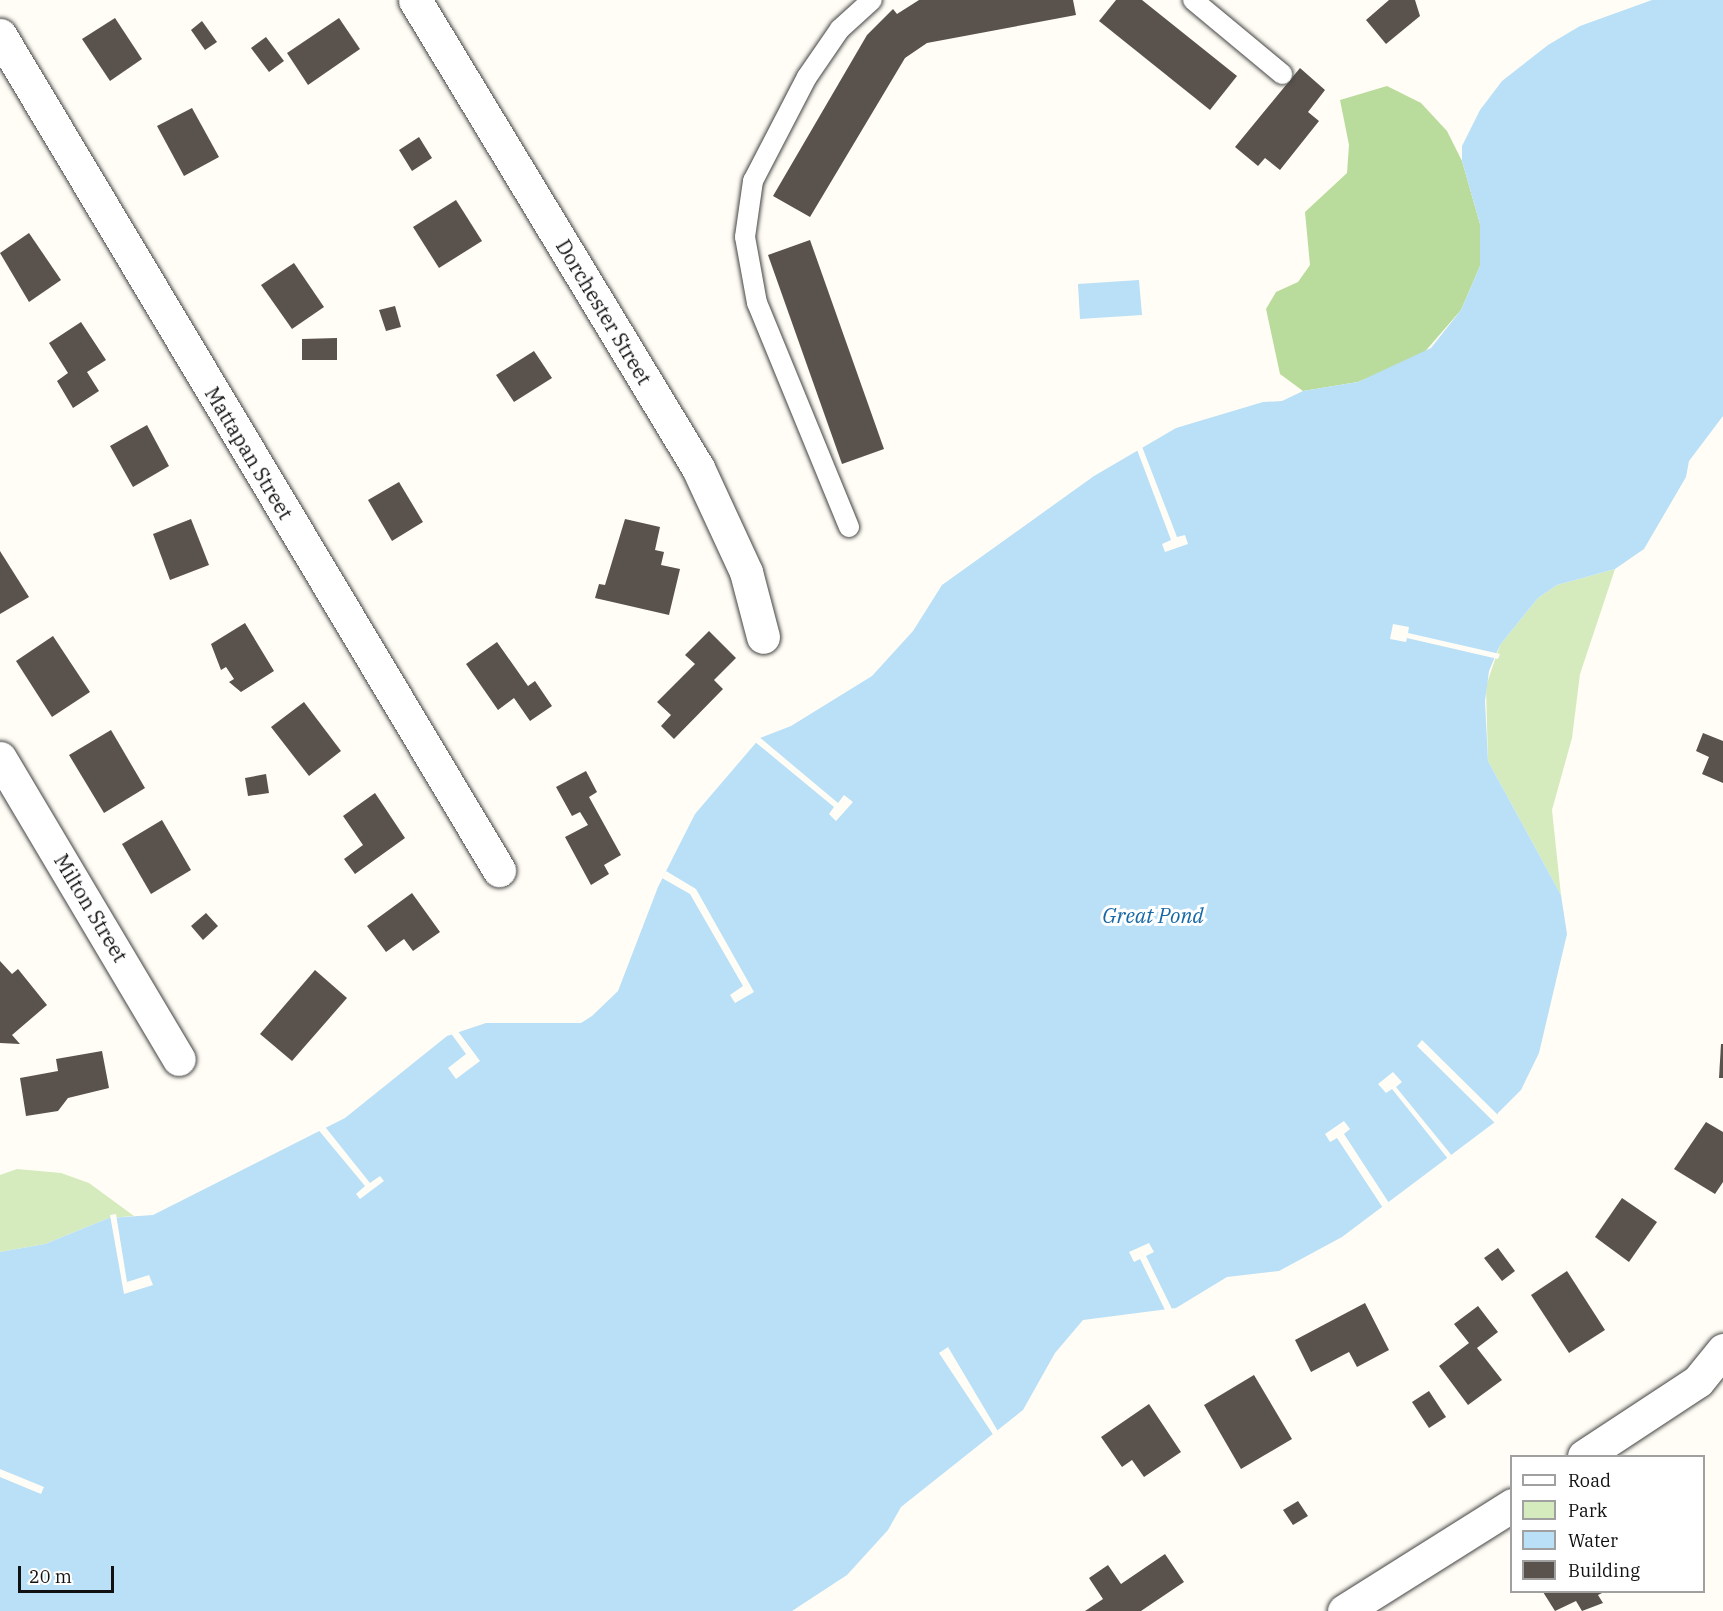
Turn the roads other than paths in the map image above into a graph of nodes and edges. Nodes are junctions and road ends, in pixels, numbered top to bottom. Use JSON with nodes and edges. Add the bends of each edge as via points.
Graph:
{"nodes":[{"id":1,"x":415,"y":0,"type":"edge"},
{"id":2,"x":872,"y":0,"type":"edge"},
{"id":3,"x":1193,"y":0,"type":"edge"},
{"id":4,"x":0,"y":35,"type":"edge"},
{"id":5,"x":1282,"y":74,"type":"dead end"},
{"id":6,"x":849,"y":527,"type":"dead end"},
{"id":7,"x":763,"y":637,"type":"dead end"},
{"id":8,"x":0,"y":758,"type":"edge"},
{"id":9,"x":500,"y":870,"type":"dead end"},
{"id":10,"x":179,"y":1059,"type":"dead end"},
{"id":11,"x":1723,"y":1350,"type":"edge"},
{"id":12,"x":1586,"y":1455,"type":"edge"},
{"id":13,"x":1510,"y":1506,"type":"edge"},
{"id":14,"x":1344,"y":1611,"type":"edge"}],
"edges":[{"from":1,"to":7,"type":"street","name":"Dorchester Street","via":[[698,468],[746,572]]},
{"from":2,"to":6,"type":"lane","via":[[840,29],[807,77],[753,181],[745,237],[757,303]]},
{"from":3,"to":5,"type":"lane"},
{"from":4,"to":9,"type":"street","name":"Mattapan Street"},
{"from":8,"to":10,"type":"street","name":"Milton Street"},
{"from":11,"to":12,"type":"street","via":[[1698,1381]]},
{"from":13,"to":14,"type":"street"}]}
